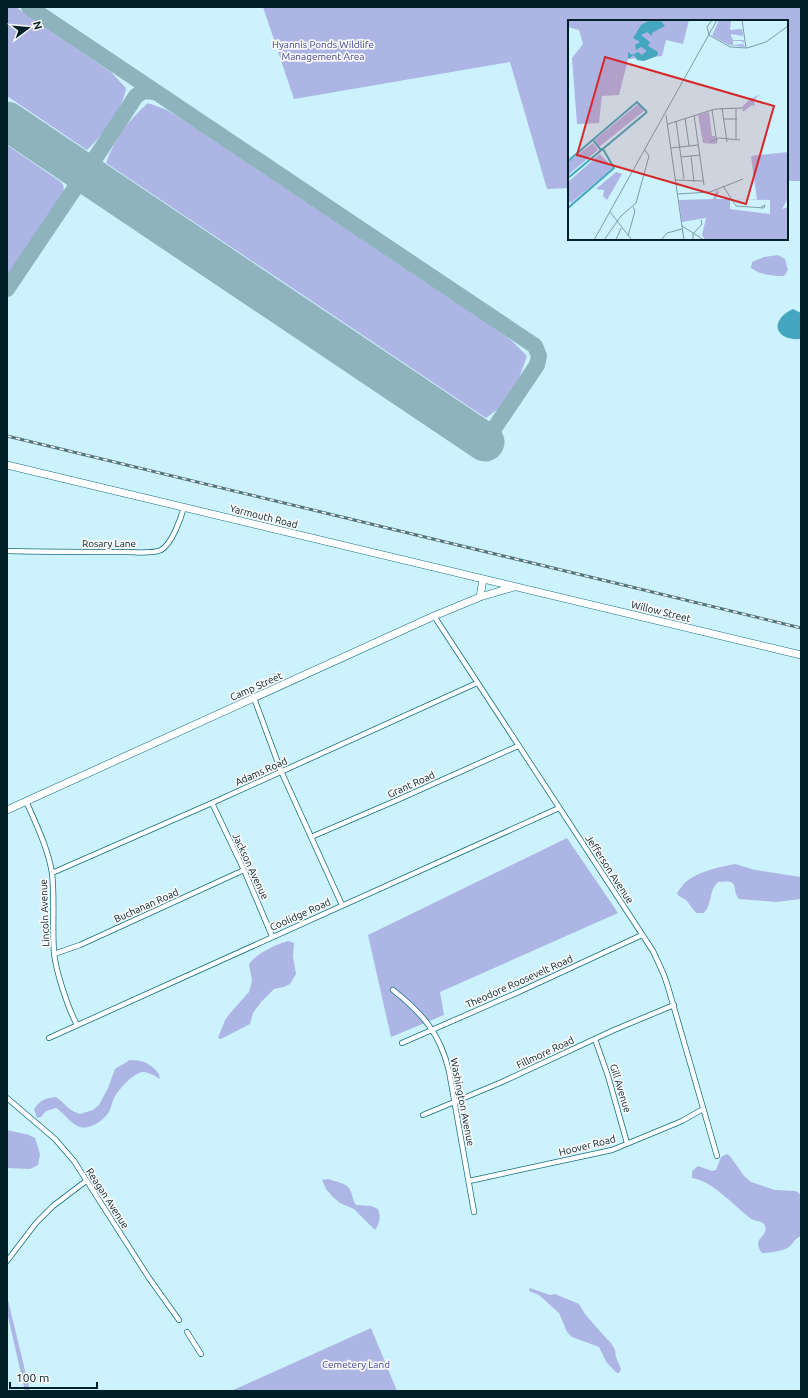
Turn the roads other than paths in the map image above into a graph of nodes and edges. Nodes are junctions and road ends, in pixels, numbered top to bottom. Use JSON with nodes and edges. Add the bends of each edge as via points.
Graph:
{"nodes":[{"id":1,"x":7,"y":464,"type":"edge"},
{"id":2,"x":184,"y":507,"type":"junction"},
{"id":3,"x":7,"y":551,"type":"edge"},
{"id":4,"x":483,"y":579,"type":"junction"},
{"id":5,"x":516,"y":586,"type":"junction"},
{"id":6,"x":480,"y":597,"type":"junction"},
{"id":7,"x":434,"y":616,"type":"junction"},
{"id":8,"x":801,"y":655,"type":"edge"},
{"id":9,"x":477,"y":683,"type":"junction"},
{"id":10,"x":254,"y":698,"type":"junction"},
{"id":11,"x":518,"y":746,"type":"junction"},
{"id":12,"x":281,"y":771,"type":"junction"},
{"id":13,"x":26,"y":801,"type":"junction"},
{"id":14,"x":212,"y":803,"type":"junction"},
{"id":15,"x":8,"y":807,"type":"edge"},
{"id":16,"x":559,"y":808,"type":"junction"},
{"id":17,"x":312,"y":837,"type":"junction"},
{"id":18,"x":244,"y":870,"type":"junction"},
{"id":19,"x":52,"y":873,"type":"junction"},
{"id":20,"x":342,"y":905,"type":"junction"},
{"id":21,"x":642,"y":935,"type":"junction"},
{"id":22,"x":272,"y":936,"type":"junction"},
{"id":23,"x":54,"y":954,"type":"junction"},
{"id":24,"x":393,"y":990,"type":"dead end"},
{"id":25,"x":674,"y":1005,"type":"junction"},
{"id":26,"x":77,"y":1025,"type":"junction"},
{"id":27,"x":433,"y":1030,"type":"junction"},
{"id":28,"x":49,"y":1038,"type":"dead end"},
{"id":29,"x":596,"y":1039,"type":"junction"},
{"id":30,"x":402,"y":1043,"type":"dead end"},
{"id":31,"x":7,"y":1098,"type":"edge"},
{"id":32,"x":455,"y":1101,"type":"junction"},
{"id":33,"x":703,"y":1109,"type":"junction"},
{"id":34,"x":423,"y":1115,"type":"dead end"},
{"id":35,"x":627,"y":1143,"type":"junction"},
{"id":36,"x":717,"y":1156,"type":"dead end"},
{"id":37,"x":86,"y":1181,"type":"junction"},
{"id":38,"x":469,"y":1181,"type":"junction"},
{"id":39,"x":474,"y":1212,"type":"dead end"},
{"id":40,"x":7,"y":1261,"type":"edge"},
{"id":41,"x":179,"y":1320,"type":"dead end"},
{"id":42,"x":187,"y":1332,"type":"dead end"},
{"id":43,"x":201,"y":1354,"type":"dead end"}],
"edges":[{"from":1,"to":2,"type":"main road","name":"Yarmouth Road"},
{"from":2,"to":3,"type":"street","name":"Rosary Lane","via":[[170,540],[165,547],[154,552]]},
{"from":2,"to":4,"type":"main road","name":"Yarmouth Road"},
{"from":4,"to":5,"type":"main road","name":"Yarmouth Road"},
{"from":4,"to":6,"type":"main road"},
{"from":5,"to":6,"type":"main road","name":"Camp Street"},
{"from":5,"to":8,"type":"main road","name":"Willow Street"},
{"from":6,"to":7,"type":"main road","name":"Camp Street"},
{"from":7,"to":9,"type":"street","name":"Jefferson Avenue"},
{"from":7,"to":10,"type":"main road","name":"Camp Street"},
{"from":9,"to":11,"type":"street","name":"Jefferson Avenue"},
{"from":9,"to":12,"type":"street","name":"Adams Road"},
{"from":10,"to":12,"type":"street"},
{"from":10,"to":13,"type":"main road","name":"Camp Street"},
{"from":11,"to":16,"type":"street","name":"Jefferson Avenue"},
{"from":11,"to":17,"type":"street","name":"Grant Road"},
{"from":12,"to":14,"type":"street","name":"Adams Road"},
{"from":12,"to":17,"type":"street"},
{"from":13,"to":15,"type":"main road","name":"Camp Street"},
{"from":13,"to":19,"type":"street","name":"Lincoln Avenue","via":[[47,853]]},
{"from":14,"to":18,"type":"street","name":"Jackson Avenue"},
{"from":14,"to":19,"type":"street","name":"Adams Road"},
{"from":16,"to":20,"type":"street","name":"Coolidge Road"},
{"from":16,"to":21,"type":"street","name":"Jefferson Avenue"},
{"from":17,"to":20,"type":"street"},
{"from":18,"to":22,"type":"street","name":"Jackson Avenue"},
{"from":18,"to":23,"type":"street","name":"Buchanan Road","via":[[80,945]]},
{"from":19,"to":23,"type":"street","name":"Lincoln Avenue"},
{"from":20,"to":22,"type":"street","name":"Coolidge Road"},
{"from":21,"to":25,"type":"street","name":"Jefferson Avenue","via":[[664,974]]},
{"from":21,"to":27,"type":"street","name":"Theodore Roosevelt Road"},
{"from":22,"to":26,"type":"street","name":"Coolidge Road"},
{"from":23,"to":26,"type":"street","name":"Lincoln Avenue"},
{"from":24,"to":27,"type":"street","name":"Washington Avenue","via":[[412,1006]]},
{"from":25,"to":29,"type":"street","name":"Fillmore Road"},
{"from":25,"to":33,"type":"street","name":"Jefferson Avenue"},
{"from":26,"to":28,"type":"street","name":"Coolidge Road"},
{"from":27,"to":30,"type":"street","name":"Theodore Roosevelt Road"},
{"from":27,"to":32,"type":"street","name":"Washington Avenue","via":[[448,1063]]},
{"from":29,"to":32,"type":"street","name":"Fillmore Road"},
{"from":29,"to":35,"type":"street","name":"Gill Avenue"},
{"from":31,"to":37,"type":"street","name":"Reagan Avenue","via":[[55,1139],[74,1161]]},
{"from":32,"to":34,"type":"street","name":"Fillmore Road"},
{"from":32,"to":38,"type":"street","name":"Washington Avenue"},
{"from":33,"to":35,"type":"street","name":"Hoover Road","via":[[682,1121]]},
{"from":33,"to":36,"type":"street","name":"Jefferson Avenue"},
{"from":35,"to":38,"type":"street","name":"Hoover Road","via":[[597,1154]]},
{"from":37,"to":40,"type":"street","via":[[53,1206],[36,1223]]},
{"from":37,"to":41,"type":"street","name":"Reagan Avenue"},
{"from":38,"to":39,"type":"street","name":"Washington Avenue"},
{"from":42,"to":43,"type":"street"}]}
